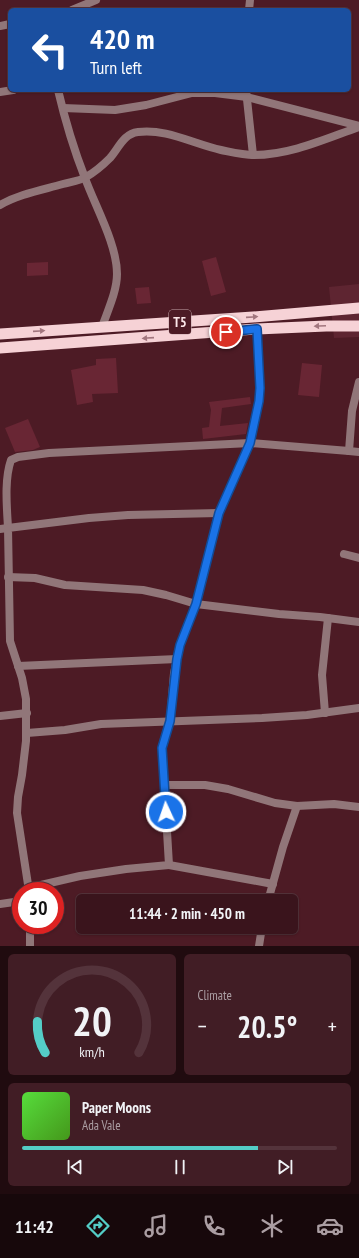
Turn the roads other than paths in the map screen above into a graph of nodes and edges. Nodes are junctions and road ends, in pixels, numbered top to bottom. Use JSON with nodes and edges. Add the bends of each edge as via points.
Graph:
{"nodes":[{"id":1,"x":96,"y":0,"type":"edge"},
{"id":2,"x":77,"y":8,"type":"edge"},
{"id":3,"x":58,"y":92,"type":"edge"},
{"id":4,"x":247,"y":93,"type":"edge"},
{"id":5,"x":62,"y":108,"type":"junction"},
{"id":6,"x":359,"y":127,"type":"edge"},
{"id":7,"x":253,"y":155,"type":"junction"},
{"id":8,"x":85,"y":178,"type":"junction"},
{"id":9,"x":0,"y":206,"type":"edge"},
{"id":10,"x":359,"y":308,"type":"edge"},
{"id":11,"x":359,"y":326,"type":"edge"},
{"id":12,"x":102,"y":327,"type":"junction"},
{"id":13,"x":257,"y":329,"type":"junction"},
{"id":14,"x":0,"y":334,"type":"edge"},
{"id":15,"x":0,"y":348,"type":"edge"},
{"id":16,"x":359,"y":382,"type":"edge"},
{"id":17,"x":250,"y":443,"type":"junction"},
{"id":18,"x":349,"y":451,"type":"junction"},
{"id":19,"x":359,"y":452,"type":"edge"},
{"id":20,"x":219,"y":513,"type":"junction"},
{"id":21,"x":4,"y":528,"type":"edge"},
{"id":22,"x":344,"y":554,"type":"dead end"},
{"id":23,"x":359,"y":558,"type":"edge"},
{"id":24,"x":8,"y":577,"type":"junction"},
{"id":25,"x":196,"y":604,"type":"junction"},
{"id":26,"x":328,"y":618,"type":"junction"},
{"id":27,"x":359,"y":622,"type":"edge"},
{"id":28,"x":9,"y":629,"type":"junction"},
{"id":29,"x":0,"y":630,"type":"edge"},
{"id":30,"x":177,"y":659,"type":"junction"},
{"id":31,"x":18,"y":666,"type":"junction"},
{"id":32,"x":359,"y":708,"type":"edge"},
{"id":33,"x":27,"y":713,"type":"junction"},
{"id":34,"x":325,"y":713,"type":"junction"},
{"id":35,"x":0,"y":716,"type":"edge"},
{"id":36,"x":170,"y":721,"type":"junction"},
{"id":37,"x":27,"y":733,"type":"junction"},
{"id":38,"x":164,"y":785,"type":"junction"},
{"id":39,"x":297,"y":806,"type":"junction"},
{"id":40,"x":359,"y":807,"type":"edge"},
{"id":41,"x":169,"y":864,"type":"junction"},
{"id":42,"x":27,"y":882,"type":"edge"},
{"id":43,"x":58,"y":882,"type":"edge"},
{"id":44,"x":273,"y":884,"type":"junction"},
{"id":45,"x":270,"y":894,"type":"edge"},
{"id":46,"x":12,"y":902,"type":"edge"},
{"id":47,"x":0,"y":904,"type":"edge"},
{"id":48,"x":30,"y":934,"type":"edge"},
{"id":49,"x":261,"y":934,"type":"edge"},
{"id":50,"x":30,"y":946,"type":"edge"},
{"id":51,"x":259,"y":946,"type":"edge"}],
"edges":[{"from":1,"to":2,"type":"street"},
{"from":3,"to":5,"type":"street"},
{"from":4,"to":5,"type":"street","via":[[192,93],[115,110]]},
{"from":4,"to":6,"type":"street"},
{"from":4,"to":7,"type":"street"},
{"from":5,"to":8,"type":"street"},
{"from":6,"to":7,"type":"street","via":[[287,151]]},
{"from":7,"to":8,"type":"street","via":[[221,150],[164,134],[137,132],[124,138],[106,161]]},
{"from":8,"to":9,"type":"street","via":[[35,192]]},
{"from":8,"to":12,"type":"street","via":[[105,225],[117,274]]},
{"from":12,"to":10,"type":"highway","number":"T5","one_way":true},
{"from":11,"to":13,"type":"highway","number":"T5","one_way":true},
{"from":14,"to":12,"type":"highway","number":"T5","one_way":true},
{"from":13,"to":15,"type":"highway","number":"T5","one_way":true},
{"from":13,"to":17,"type":"street","via":[[260,388]]},
{"from":16,"to":18,"type":"street","via":[[352,411]]},
{"from":17,"to":18,"type":"street"},
{"from":17,"to":20,"type":"street"},
{"from":17,"to":21,"type":"street","via":[[30,454],[14,458],[11,460],[8,475]]},
{"from":18,"to":19,"type":"street"},
{"from":20,"to":21,"type":"street","via":[[128,515]]},
{"from":20,"to":25,"type":"street"},
{"from":21,"to":24,"type":"street"},
{"from":22,"to":23,"type":"street"},
{"from":24,"to":25,"type":"street","via":[[35,578],[65,585],[143,590]]},
{"from":24,"to":28,"type":"street"},
{"from":25,"to":26,"type":"street"},
{"from":25,"to":30,"type":"street"},
{"from":26,"to":27,"type":"street"},
{"from":26,"to":34,"type":"street","via":[[322,675]]},
{"from":28,"to":29,"type":"street"},
{"from":28,"to":31,"type":"street"},
{"from":30,"to":31,"type":"street"},
{"from":30,"to":36,"type":"street"},
{"from":31,"to":33,"type":"street"},
{"from":32,"to":34,"type":"street"},
{"from":33,"to":35,"type":"street"},
{"from":33,"to":37,"type":"street"},
{"from":34,"to":36,"type":"street"},
{"from":36,"to":37,"type":"street","via":[[101,724]]},
{"from":36,"to":38,"type":"street","via":[[162,748]]},
{"from":37,"to":42,"type":"street","via":[[17,804]]},
{"from":38,"to":39,"type":"street","via":[[205,785]]},
{"from":38,"to":41,"type":"street"},
{"from":39,"to":40,"type":"street","via":[[334,804]]},
{"from":39,"to":44,"type":"street"},
{"from":41,"to":43,"type":"street","via":[[80,876]]},
{"from":41,"to":44,"type":"street"},
{"from":44,"to":45,"type":"street"},
{"from":46,"to":47,"type":"street"},
{"from":48,"to":50,"type":"street"},
{"from":49,"to":51,"type":"street"}]}
